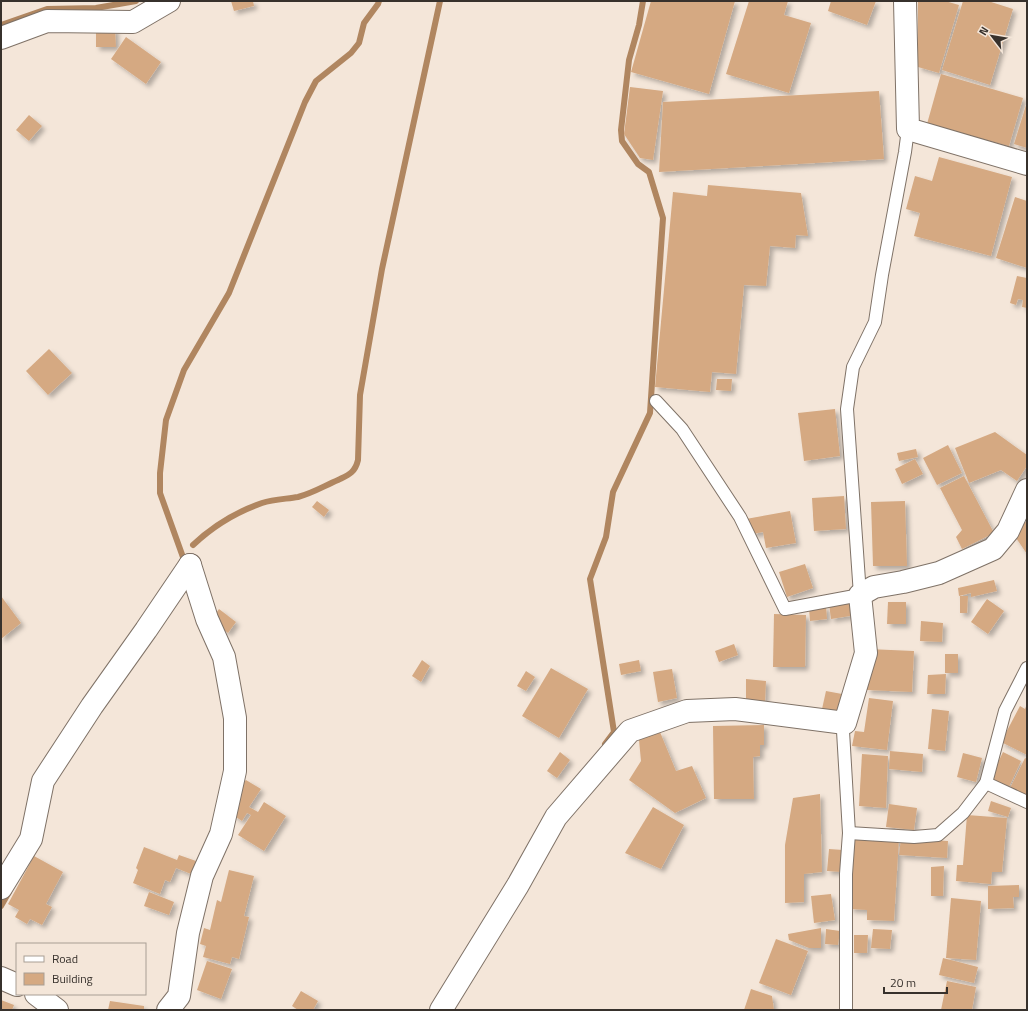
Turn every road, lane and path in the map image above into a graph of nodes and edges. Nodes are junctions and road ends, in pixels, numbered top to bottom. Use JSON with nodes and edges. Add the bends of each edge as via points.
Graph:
{"nodes":[{"id":1,"x":170,"y":1,"type":"edge"},
{"id":2,"x":905,"y":1,"type":"edge"},
{"id":3,"x":1,"y":38,"type":"edge"},
{"id":4,"x":908,"y":129,"type":"junction"},
{"id":5,"x":1027,"y":164,"type":"edge"},
{"id":6,"x":656,"y":401,"type":"dead end"},
{"id":7,"x":1027,"y":490,"type":"edge"},
{"id":8,"x":860,"y":595,"type":"junction"},
{"id":9,"x":1027,"y":668,"type":"edge"},
{"id":10,"x":845,"y":724,"type":"junction"},
{"id":11,"x":986,"y":783,"type":"junction"},
{"id":12,"x":1027,"y":802,"type":"edge"},
{"id":13,"x":849,"y":833,"type":"junction"},
{"id":14,"x":1,"y":888,"type":"edge"},
{"id":15,"x":1,"y":978,"type":"edge"},
{"id":16,"x":16,"y":986,"type":"edge"},
{"id":17,"x":35,"y":995,"type":"edge"},
{"id":18,"x":36,"y":995,"type":"edge"},
{"id":19,"x":29,"y":1010,"type":"edge"},
{"id":20,"x":57,"y":1010,"type":"edge"},
{"id":21,"x":168,"y":1010,"type":"edge"},
{"id":22,"x":441,"y":1010,"type":"edge"},
{"id":23,"x":846,"y":1010,"type":"edge"}],
"edges":[{"from":1,"to":3,"type":"street","via":[[133,22],[47,21]]},
{"from":2,"to":4,"type":"street"},
{"from":4,"to":5,"type":"street"},
{"from":4,"to":8,"type":"lane","via":[[875,322],[853,366],[847,409]]},
{"from":6,"to":8,"type":"lane","via":[[682,429],[740,517],[785,609]]},
{"from":7,"to":8,"type":"street","via":[[1008,531],[993,549],[939,573],[874,587]]},
{"from":8,"to":10,"type":"street","via":[[866,653]]},
{"from":9,"to":11,"type":"lane","via":[[1005,711]]},
{"from":10,"to":13,"type":"lane","via":[[843,731]]},
{"from":10,"to":22,"type":"street","via":[[735,709],[687,711],[630,731],[556,818]]},
{"from":11,"to":12,"type":"lane"},
{"from":11,"to":13,"type":"lane","via":[[963,813],[938,835],[914,837]]},
{"from":13,"to":23,"type":"lane","via":[[846,874]]},
{"from":14,"to":21,"type":"street","via":[[31,840],[44,780],[190,565],[207,619],[224,657],[235,718],[235,771],[221,834],[198,890],[188,933],[179,996]]},
{"from":15,"to":16,"type":"street"},
{"from":17,"to":19,"type":"street"},
{"from":18,"to":20,"type":"street"}]}
